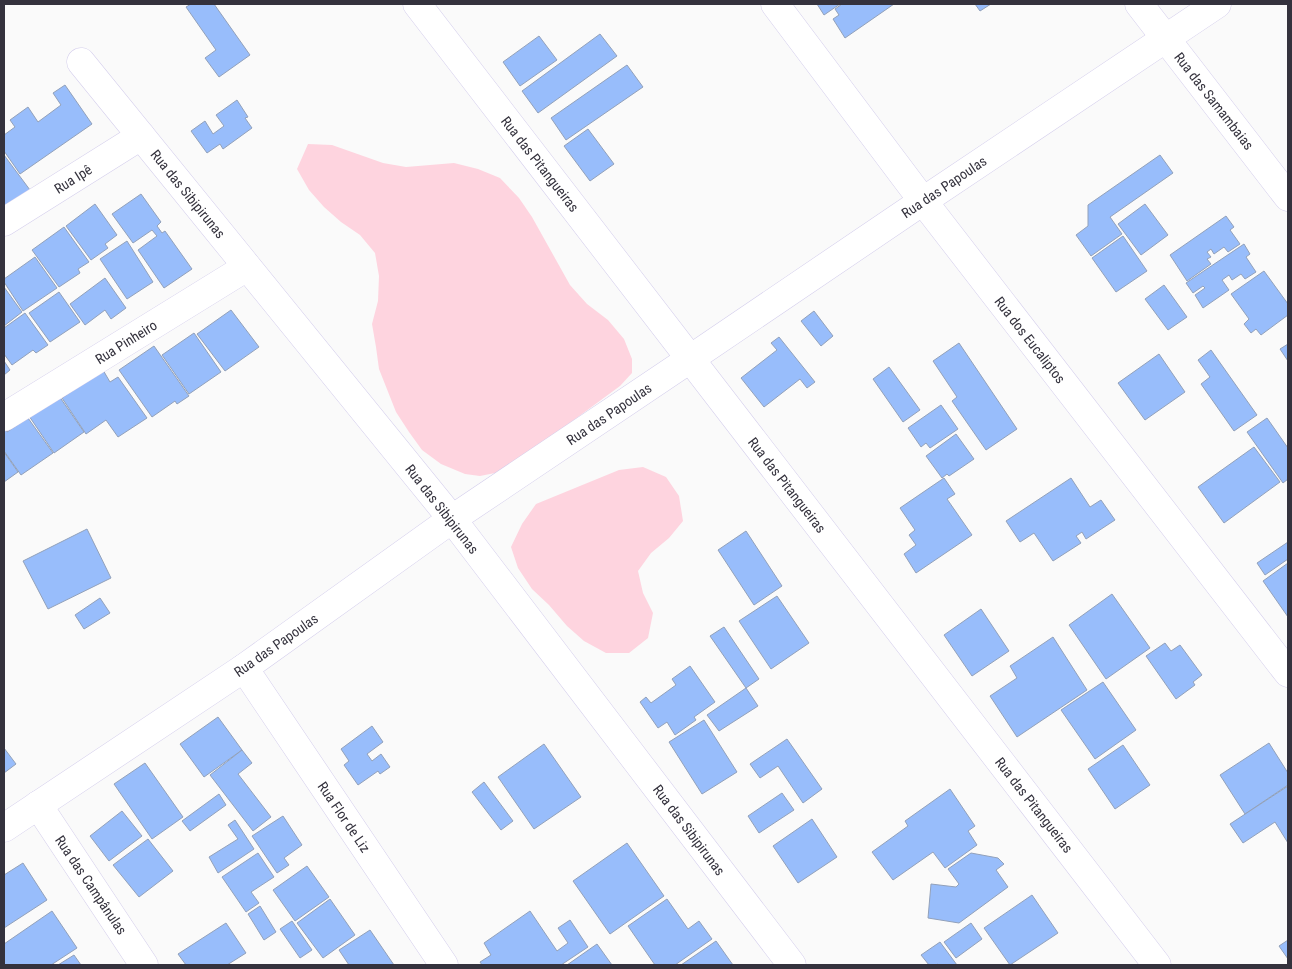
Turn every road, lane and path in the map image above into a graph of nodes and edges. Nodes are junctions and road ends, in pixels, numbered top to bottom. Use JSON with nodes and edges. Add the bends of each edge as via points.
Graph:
{"nodes":[{"id":1,"x":417,"y":4,"type":"edge"},
{"id":2,"x":775,"y":4,"type":"edge"},
{"id":3,"x":1139,"y":4,"type":"edge"},
{"id":4,"x":1217,"y":4,"type":"edge"},
{"id":5,"x":1166,"y":38,"type":"junction"},
{"id":6,"x":81,"y":62,"type":"dead end"},
{"id":7,"x":141,"y":136,"type":"junction"},
{"id":8,"x":1288,"y":197,"type":"edge"},
{"id":9,"x":923,"y":201,"type":"junction"},
{"id":10,"x":4,"y":222,"type":"edge"},
{"id":11,"x":247,"y":267,"type":"junction"},
{"id":12,"x":690,"y":359,"type":"junction"},
{"id":13,"x":4,"y":417,"type":"edge"},
{"id":14,"x":452,"y":519,"type":"junction"},
{"id":15,"x":244,"y":668,"type":"junction"},
{"id":16,"x":1288,"y":673,"type":"edge"},
{"id":17,"x":38,"y":805,"type":"junction"},
{"id":18,"x":4,"y":828,"type":"edge"},
{"id":19,"x":144,"y":965,"type":"edge"},
{"id":20,"x":444,"y":965,"type":"edge"},
{"id":21,"x":792,"y":965,"type":"edge"},
{"id":22,"x":1157,"y":965,"type":"edge"}],
"edges":[{"from":1,"to":12,"type":"street","name":"Rua das Pitangueiras"},
{"from":2,"to":9,"type":"street","name":"Rua dos Eucaliptos"},
{"from":3,"to":5,"type":"street","name":"Rua das Samambaias"},
{"from":4,"to":5,"type":"street","name":"Rua das Papoulas"},
{"from":5,"to":8,"type":"street","name":"Rua das Samambaias"},
{"from":5,"to":9,"type":"street","name":"Rua das Papoulas"},
{"from":6,"to":7,"type":"street","name":"Rua das Sibipirunas"},
{"from":7,"to":10,"type":"street","name":"Rua Ipê"},
{"from":7,"to":11,"type":"street","name":"Rua das Sibipirunas"},
{"from":9,"to":12,"type":"street","name":"Rua das Papoulas"},
{"from":9,"to":16,"type":"street","name":"Rua dos Eucaliptos"},
{"from":11,"to":13,"type":"street","name":"Rua Pinheiro"},
{"from":11,"to":14,"type":"street","name":"Rua das Sibipirunas"},
{"from":12,"to":14,"type":"street","name":"Rua das Papoulas"},
{"from":12,"to":22,"type":"street","name":"Rua das Pitangueiras"},
{"from":14,"to":15,"type":"street","name":"Rua das Papoulas"},
{"from":14,"to":21,"type":"street","name":"Rua das Sibipirunas"},
{"from":15,"to":17,"type":"street","name":"Rua das Papoulas"},
{"from":15,"to":20,"type":"street","name":"Rua Flor de Liz"},
{"from":17,"to":18,"type":"street","name":"Rua das Papoulas"},
{"from":17,"to":19,"type":"street","name":"Rua das Campânulas"}]}
